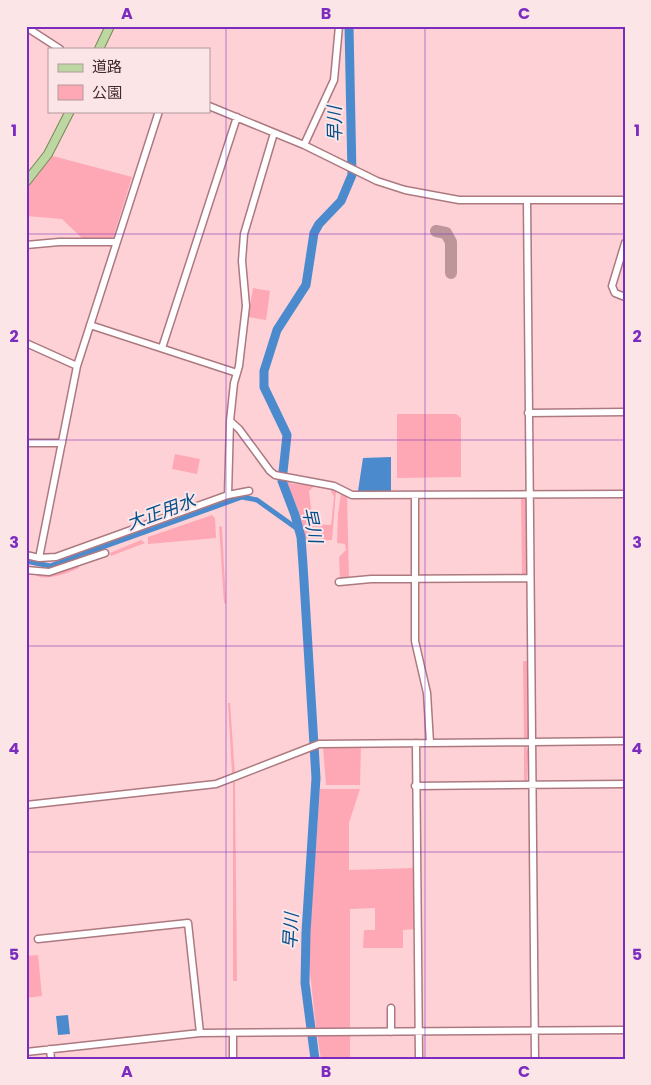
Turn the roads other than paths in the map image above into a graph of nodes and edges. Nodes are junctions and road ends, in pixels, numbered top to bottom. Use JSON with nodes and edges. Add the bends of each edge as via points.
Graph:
{"nodes":[{"id":1,"x":110,"y":26,"type":"edge"},
{"id":2,"x":340,"y":26,"type":"edge"},
{"id":3,"x":26,"y":27,"type":"edge"},
{"id":4,"x":58,"y":48,"type":"edge"},
{"id":5,"x":99,"y":48,"type":"edge"},
{"id":6,"x":210,"y":106,"type":"edge"},
{"id":7,"x":69,"y":112,"type":"edge"},
{"id":8,"x":159,"y":112,"type":"edge"},
{"id":9,"x":237,"y":117,"type":"junction"},
{"id":10,"x":274,"y":133,"type":"junction"},
{"id":11,"x":304,"y":145,"type":"junction"},
{"id":12,"x":26,"y":182,"type":"edge"},
{"id":13,"x":527,"y":200,"type":"junction"},
{"id":14,"x":625,"y":200,"type":"edge"},
{"id":15,"x":116,"y":242,"type":"junction"},
{"id":16,"x":625,"y":243,"type":"edge"},
{"id":17,"x":26,"y":245,"type":"edge"},
{"id":18,"x":625,"y":297,"type":"edge"},
{"id":19,"x":90,"y":325,"type":"junction"},
{"id":20,"x":26,"y":343,"type":"edge"},
{"id":21,"x":162,"y":348,"type":"junction"},
{"id":22,"x":77,"y":366,"type":"junction"},
{"id":23,"x":237,"y":373,"type":"junction"},
{"id":24,"x":625,"y":412,"type":"edge"},
{"id":25,"x":528,"y":413,"type":"junction"},
{"id":26,"x":230,"y":421,"type":"junction"},
{"id":27,"x":26,"y":443,"type":"edge"},
{"id":28,"x":62,"y":443,"type":"junction"},
{"id":29,"x":249,"y":491,"type":"dead end"},
{"id":30,"x":625,"y":494,"type":"edge"},
{"id":31,"x":228,"y":495,"type":"junction"},
{"id":32,"x":415,"y":495,"type":"junction"},
{"id":33,"x":529,"y":495,"type":"junction"},
{"id":34,"x":105,"y":553,"type":"dead end"},
{"id":35,"x":26,"y":555,"type":"edge"},
{"id":36,"x":39,"y":558,"type":"junction"},
{"id":37,"x":26,"y":570,"type":"edge"},
{"id":38,"x":530,"y":578,"type":"junction"},
{"id":39,"x":416,"y":579,"type":"junction"},
{"id":40,"x":339,"y":582,"type":"dead end"},
{"id":41,"x":532,"y":742,"type":"junction"},
{"id":42,"x":625,"y":742,"type":"edge"},
{"id":43,"x":416,"y":743,"type":"junction"},
{"id":44,"x":430,"y":743,"type":"junction"},
{"id":45,"x":532,"y":784,"type":"junction"},
{"id":46,"x":625,"y":784,"type":"edge"},
{"id":47,"x":415,"y":786,"type":"junction"},
{"id":48,"x":26,"y":805,"type":"edge"},
{"id":49,"x":38,"y":939,"type":"dead end"},
{"id":50,"x":391,"y":1008,"type":"dead end"},
{"id":51,"x":625,"y":1030,"type":"edge"},
{"id":52,"x":534,"y":1031,"type":"junction"},
{"id":53,"x":390,"y":1032,"type":"junction"},
{"id":54,"x":419,"y":1032,"type":"junction"},
{"id":55,"x":200,"y":1033,"type":"junction"},
{"id":56,"x":232,"y":1033,"type":"junction"},
{"id":57,"x":50,"y":1049,"type":"junction"},
{"id":58,"x":26,"y":1052,"type":"edge"},
{"id":59,"x":51,"y":1059,"type":"edge"},
{"id":60,"x":233,"y":1059,"type":"edge"},
{"id":61,"x":419,"y":1059,"type":"edge"},
{"id":62,"x":535,"y":1059,"type":"edge"}],
"edges":[{"from":1,"to":5,"type":"main road"},
{"from":2,"to":11,"type":"street","via":[[334,80]]},
{"from":3,"to":4,"type":"street"},
{"from":6,"to":9,"type":"street"},
{"from":7,"to":12,"type":"main road","via":[[48,154]]},
{"from":8,"to":15,"type":"street"},
{"from":9,"to":10,"type":"street"},
{"from":9,"to":21,"type":"street"},
{"from":10,"to":11,"type":"street"},
{"from":10,"to":23,"type":"street","via":[[244,234],[242,261],[246,306]]},
{"from":11,"to":13,"type":"street","via":[[392,187],[453,199]]},
{"from":13,"to":14,"type":"street"},
{"from":13,"to":25,"type":"street"},
{"from":15,"to":17,"type":"street"},
{"from":15,"to":19,"type":"street"},
{"from":16,"to":18,"type":"street","via":[[612,286],[616,293]]},
{"from":19,"to":21,"type":"street"},
{"from":19,"to":22,"type":"street"},
{"from":20,"to":22,"type":"street"},
{"from":21,"to":23,"type":"street"},
{"from":22,"to":28,"type":"street"},
{"from":23,"to":26,"type":"street"},
{"from":24,"to":25,"type":"street"},
{"from":25,"to":33,"type":"street"},
{"from":26,"to":31,"type":"street"},
{"from":26,"to":32,"type":"street","via":[[275,474],[334,486],[352,496]]},
{"from":27,"to":28,"type":"street"},
{"from":28,"to":36,"type":"street"},
{"from":29,"to":31,"type":"street"},
{"from":30,"to":33,"type":"street"},
{"from":31,"to":36,"type":"street","via":[[56,557]]},
{"from":32,"to":33,"type":"street"},
{"from":32,"to":39,"type":"street"},
{"from":33,"to":38,"type":"street"},
{"from":34,"to":37,"type":"street","via":[[49,572]]},
{"from":35,"to":36,"type":"street"},
{"from":38,"to":39,"type":"street"},
{"from":38,"to":41,"type":"street"},
{"from":39,"to":40,"type":"street"},
{"from":39,"to":44,"type":"street","via":[[415,641],[425,678]]},
{"from":41,"to":42,"type":"street"},
{"from":41,"to":44,"type":"street"},
{"from":41,"to":45,"type":"street"},
{"from":43,"to":44,"type":"street"},
{"from":43,"to":47,"type":"street"},
{"from":43,"to":48,"type":"street","via":[[319,744],[216,784]]},
{"from":45,"to":46,"type":"street"},
{"from":45,"to":47,"type":"street"},
{"from":45,"to":52,"type":"street"},
{"from":47,"to":54,"type":"street"},
{"from":49,"to":55,"type":"street","via":[[188,923]]},
{"from":50,"to":53,"type":"street"},
{"from":51,"to":52,"type":"street"},
{"from":52,"to":54,"type":"street"},
{"from":52,"to":62,"type":"street"},
{"from":53,"to":54,"type":"street"},
{"from":53,"to":56,"type":"street"},
{"from":54,"to":61,"type":"street"},
{"from":55,"to":56,"type":"street"},
{"from":55,"to":57,"type":"street"},
{"from":56,"to":60,"type":"street"},
{"from":57,"to":58,"type":"street"},
{"from":57,"to":59,"type":"street"}]}
